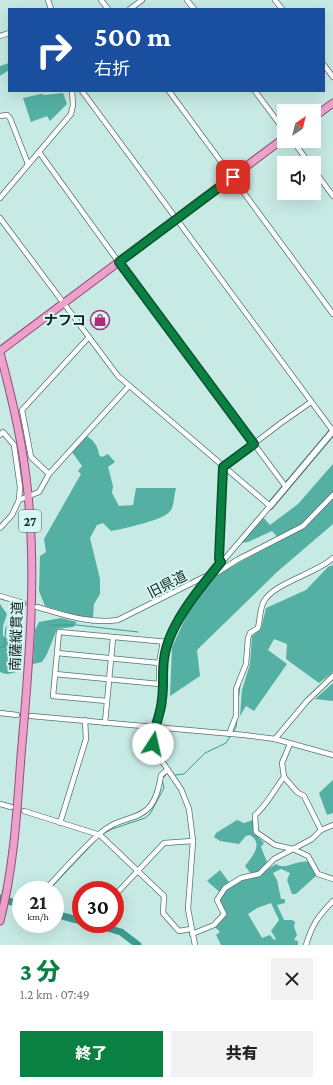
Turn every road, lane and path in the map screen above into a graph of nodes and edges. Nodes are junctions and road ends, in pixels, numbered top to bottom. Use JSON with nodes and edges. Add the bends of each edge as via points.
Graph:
{"nodes":[{"id":1,"x":101,"y":0,"type":"edge"},
{"id":2,"x":142,"y":0,"type":"edge"},
{"id":3,"x":187,"y":0,"type":"edge"},
{"id":4,"x":275,"y":0,"type":"edge"},
{"id":5,"x":107,"y":8,"type":"edge"},
{"id":6,"x":131,"y":8,"type":"edge"},
{"id":7,"x":193,"y":8,"type":"edge"},
{"id":8,"x":281,"y":8,"type":"edge"},
{"id":9,"x":325,"y":66,"type":"edge"},
{"id":10,"x":333,"y":77,"type":"edge"},
{"id":11,"x":72,"y":92,"type":"edge"},
{"id":12,"x":83,"y":92,"type":"edge"},
{"id":13,"x":170,"y":92,"type":"edge"},
{"id":14,"x":256,"y":92,"type":"edge"},
{"id":15,"x":333,"y":103,"type":"edge"},
{"id":16,"x":321,"y":111,"type":"edge"},
{"id":17,"x":0,"y":116,"type":"edge"},
{"id":18,"x":277,"y":121,"type":"edge"},
{"id":19,"x":277,"y":143,"type":"edge"},
{"id":20,"x":297,"y":148,"type":"edge"},
{"id":21,"x":39,"y":152,"type":"junction"},
{"id":22,"x":304,"y":156,"type":"edge"},
{"id":23,"x":28,"y":164,"type":"junction"},
{"id":24,"x":233,"y":177,"type":"junction"},
{"id":25,"x":321,"y":180,"type":"edge"},
{"id":26,"x":333,"y":196,"type":"edge"},
{"id":27,"x":0,"y":198,"type":"edge"},
{"id":28,"x":0,"y":218,"type":"edge"},
{"id":29,"x":176,"y":219,"type":"junction"},
{"id":30,"x":119,"y":262,"type":"junction"},
{"id":31,"x":64,"y":303,"type":"junction"},
{"id":32,"x":333,"y":314,"type":"edge"},
{"id":33,"x":89,"y":337,"type":"junction"},
{"id":34,"x":0,"y":352,"type":"edge"},
{"id":35,"x":129,"y":386,"type":"junction"},
{"id":36,"x":312,"y":402,"type":"junction"},
{"id":37,"x":333,"y":431,"type":"edge"},
{"id":38,"x":1,"y":432,"type":"edge"},
{"id":39,"x":254,"y":444,"type":"junction"},
{"id":40,"x":223,"y":467,"type":"junction"},
{"id":41,"x":49,"y":474,"type":"junction"},
{"id":42,"x":286,"y":487,"type":"junction"},
{"id":43,"x":333,"y":495,"type":"edge"},
{"id":44,"x":28,"y":498,"type":"junction"},
{"id":45,"x":19,"y":500,"type":"junction"},
{"id":46,"x":270,"y":506,"type":"junction"},
{"id":47,"x":0,"y":528,"type":"edge"},
{"id":48,"x":333,"y":558,"type":"edge"},
{"id":49,"x":221,"y":562,"type":"junction"},
{"id":50,"x":210,"y":575,"type":"junction"},
{"id":51,"x":0,"y":596,"type":"edge"},
{"id":52,"x":23,"y":603,"type":"tunnel mouth"},
{"id":53,"x":37,"y":607,"type":"tunnel mouth"},
{"id":54,"x":113,"y":638,"type":"junction"},
{"id":55,"x":166,"y":642,"type":"junction"},
{"id":56,"x":57,"y":653,"type":"junction"},
{"id":57,"x":111,"y":658,"type":"junction"},
{"id":58,"x":159,"y":663,"type":"junction"},
{"id":59,"x":55,"y":674,"type":"junction"},
{"id":60,"x":333,"y":676,"type":"edge"},
{"id":61,"x":109,"y":679,"type":"junction"},
{"id":62,"x":107,"y":701,"type":"junction"},
{"id":63,"x":0,"y":713,"type":"edge"},
{"id":64,"x":17,"y":715,"type":"dead end"},
{"id":65,"x":31,"y":716,"type":"dead end"},
{"id":66,"x":85,"y":720,"type":"junction"},
{"id":67,"x":105,"y":723,"type":"junction"},
{"id":68,"x":155,"y":728,"type":"junction"},
{"id":69,"x":231,"y":734,"type":"junction"},
{"id":70,"x":275,"y":740,"type":"junction"},
{"id":71,"x":290,"y":744,"type":"junction"},
{"id":72,"x":333,"y":755,"type":"edge"},
{"id":73,"x":167,"y":770,"type":"junction"},
{"id":74,"x":284,"y":777,"type":"junction"},
{"id":75,"x":0,"y":804,"type":"edge"},
{"id":76,"x":11,"y":807,"type":"dead end"},
{"id":77,"x":24,"y":811,"type":"dead end"},
{"id":78,"x":60,"y":823,"type":"junction"},
{"id":79,"x":333,"y":825,"type":"edge"},
{"id":80,"x":322,"y":830,"type":"junction"},
{"id":81,"x":100,"y":835,"type":"junction"},
{"id":82,"x":193,"y":841,"type":"junction"},
{"id":83,"x":293,"y":849,"type":"junction"},
{"id":84,"x":138,"y":871,"type":"junction"},
{"id":85,"x":333,"y":879,"type":"edge"},
{"id":86,"x":54,"y":881,"type":"edge"},
{"id":87,"x":124,"y":886,"type":"edge"},
{"id":88,"x":333,"y":901,"type":"edge"},
{"id":89,"x":1,"y":918,"type":"edge"},
{"id":90,"x":192,"y":932,"type":"junction"},
{"id":91,"x":194,"y":945,"type":"edge"},
{"id":92,"x":306,"y":945,"type":"edge"}],
"edges":[{"from":1,"to":5,"type":"street"},
{"from":2,"to":6,"type":"street"},
{"from":3,"to":7,"type":"street"},
{"from":4,"to":8,"type":"street"},
{"from":9,"to":10,"type":"street"},
{"from":11,"to":21,"type":"street","via":[[71,114]]},
{"from":12,"to":29,"type":"street"},
{"from":13,"to":24,"type":"street"},
{"from":14,"to":18,"type":"street"},
{"from":15,"to":16,"type":"main road"},
{"from":17,"to":23,"type":"street","via":[[6,115],[10,118]]},
{"from":19,"to":24,"type":"main road","number":"27"},
{"from":20,"to":22,"type":"street"},
{"from":21,"to":23,"type":"street"},
{"from":21,"to":30,"type":"street"},
{"from":23,"to":27,"type":"street"},
{"from":24,"to":29,"type":"main road","number":"27"},
{"from":24,"to":32,"type":"street"},
{"from":25,"to":26,"type":"street"},
{"from":28,"to":31,"type":"street"},
{"from":29,"to":30,"type":"main road","number":"27"},
{"from":29,"to":36,"type":"street"},
{"from":30,"to":31,"type":"main road","number":"27"},
{"from":30,"to":39,"type":"street"},
{"from":31,"to":33,"type":"street"},
{"from":31,"to":34,"type":"main road","number":"27"},
{"from":33,"to":35,"type":"street","via":[[118,376]]},
{"from":33,"to":41,"type":"street","via":[[22,410],[31,457]]},
{"from":34,"to":44,"type":"main road","name":"南薩縦貫道","number":"27","via":[[16,413]]},
{"from":35,"to":40,"type":"street"},
{"from":35,"to":41,"type":"street"},
{"from":36,"to":37,"type":"street"},
{"from":36,"to":39,"type":"street"},
{"from":37,"to":42,"type":"street"},
{"from":38,"to":45,"type":"street","via":[[14,445],[20,487]]},
{"from":39,"to":40,"type":"street"},
{"from":39,"to":42,"type":"street"},
{"from":40,"to":46,"type":"street"},
{"from":40,"to":49,"type":"street","via":[[219,559]]},
{"from":41,"to":44,"type":"street","via":[[39,492]]},
{"from":42,"to":46,"type":"street"},
{"from":43,"to":50,"type":"street","name":"旧県道","via":[[303,526]]},
{"from":44,"to":45,"type":"street"},
{"from":44,"to":89,"type":"main road","name":"南薩縦貫道","number":"27","via":[[31,592],[27,691],[17,816],[9,880]]},
{"from":45,"to":47,"type":"street","via":[[12,515]]},
{"from":46,"to":49,"type":"street"},
{"from":48,"to":69,"type":"street","via":[[325,565],[274,592],[262,604],[258,628],[250,633],[248,638],[246,664],[236,689],[236,716]]},
{"from":49,"to":50,"type":"street"},
{"from":50,"to":53,"type":"street","name":"旧県道","via":[[118,620],[85,621]]},
{"from":50,"to":55,"type":"street","via":[[193,596]]},
{"from":51,"to":52,"type":"street"},
{"from":54,"to":55,"type":"street"},
{"from":54,"to":56,"type":"street","via":[[59,632]]},
{"from":54,"to":57,"type":"street"},
{"from":55,"to":58,"type":"street"},
{"from":55,"to":68,"type":"street","via":[[162,700]]},
{"from":56,"to":57,"type":"street"},
{"from":56,"to":59,"type":"street"},
{"from":57,"to":58,"type":"street"},
{"from":57,"to":61,"type":"street"},
{"from":58,"to":61,"type":"street","via":[[159,684]]},
{"from":59,"to":61,"type":"street"},
{"from":59,"to":62,"type":"street","via":[[53,696]]},
{"from":60,"to":70,"type":"street","via":[[307,701]]},
{"from":61,"to":62,"type":"street"},
{"from":62,"to":67,"type":"street"},
{"from":63,"to":64,"type":"street"},
{"from":65,"to":66,"type":"street"},
{"from":66,"to":67,"type":"street"},
{"from":66,"to":78,"type":"street","via":[[86,739]]},
{"from":67,"to":68,"type":"street"},
{"from":68,"to":69,"type":"street"},
{"from":68,"to":73,"type":"street","via":[[154,748]]},
{"from":69,"to":70,"type":"street"},
{"from":70,"to":71,"type":"street"},
{"from":71,"to":72,"type":"street"},
{"from":71,"to":74,"type":"street","via":[[282,762]]},
{"from":73,"to":81,"type":"street","via":[[161,775],[159,789],[147,810]]},
{"from":73,"to":82,"type":"street","via":[[186,799]]},
{"from":74,"to":80,"type":"street","via":[[304,796]]},
{"from":74,"to":83,"type":"street","via":[[265,807],[255,815],[256,832],[274,845]]},
{"from":75,"to":76,"type":"street"},
{"from":77,"to":78,"type":"street"},
{"from":78,"to":81,"type":"street"},
{"from":79,"to":80,"type":"street"},
{"from":80,"to":83,"type":"street","via":[[312,840]]},
{"from":81,"to":84,"type":"street"},
{"from":81,"to":86,"type":"street"},
{"from":82,"to":84,"type":"street","via":[[164,843]]},
{"from":82,"to":90,"type":"street","via":[[188,893]]},
{"from":83,"to":85,"type":"street","via":[[308,856],[318,874]]},
{"from":83,"to":90,"type":"street","via":[[274,859],[259,874],[241,878],[225,888],[218,900],[224,914],[214,925]]},
{"from":84,"to":87,"type":"street"},
{"from":84,"to":90,"type":"street","via":[[164,896],[163,913],[177,929]]},
{"from":88,"to":92,"type":"street","via":[[317,918]]},
{"from":90,"to":91,"type":"street"}]}
